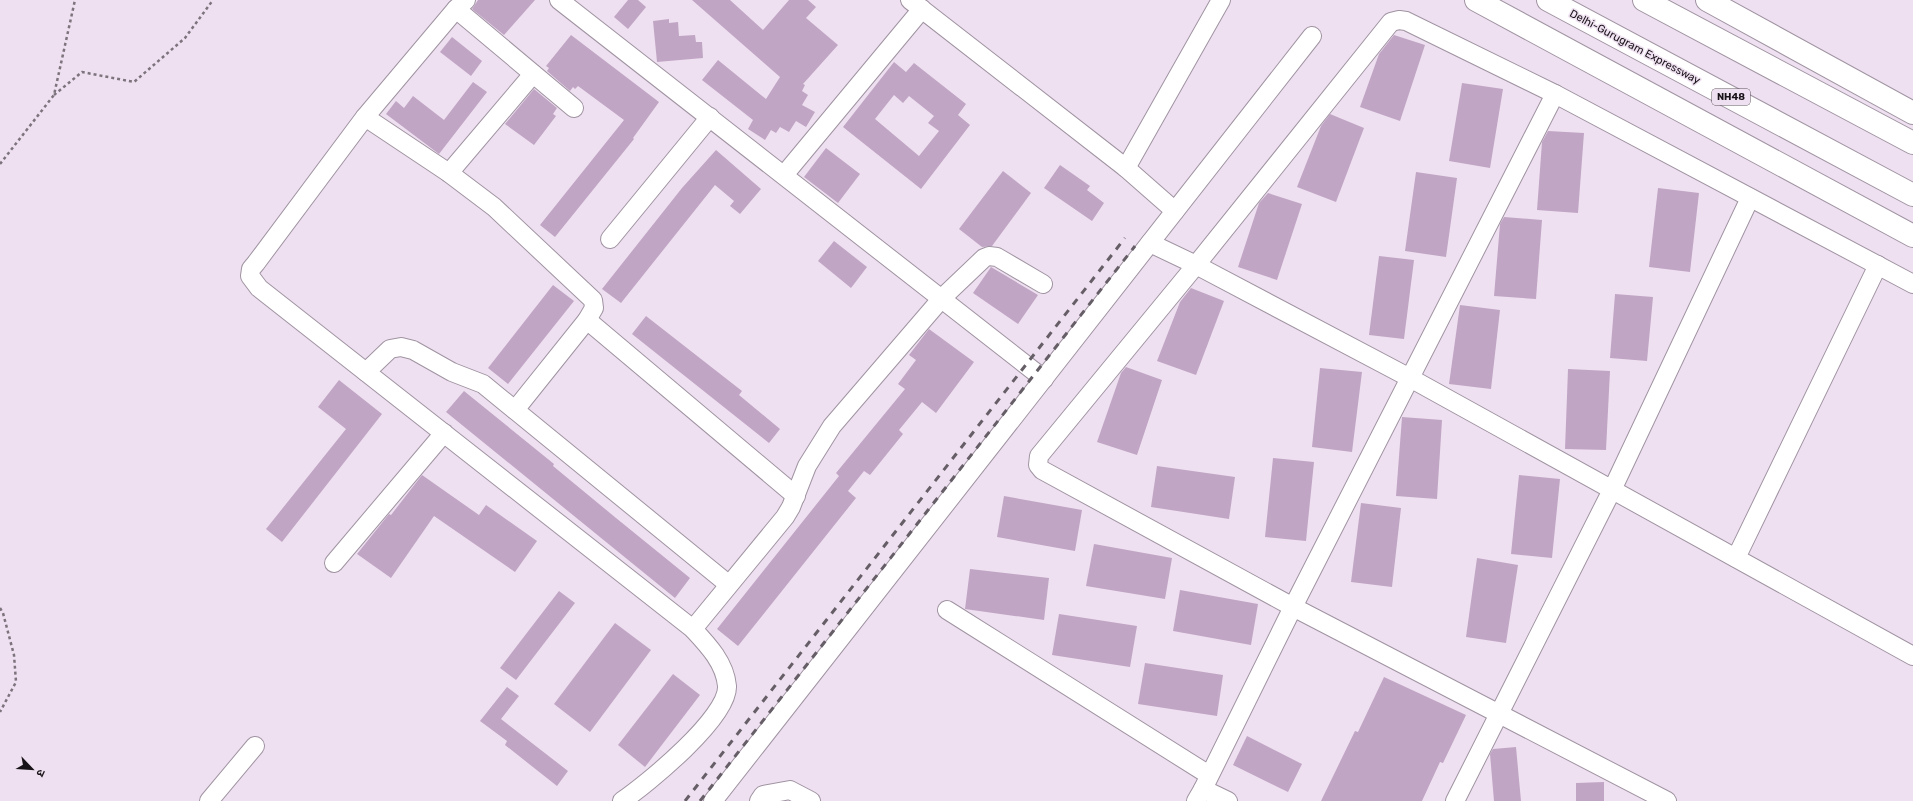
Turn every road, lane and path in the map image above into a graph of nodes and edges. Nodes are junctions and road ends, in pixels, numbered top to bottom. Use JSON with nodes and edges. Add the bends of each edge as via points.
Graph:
{"nodes":[{"id":1,"x":75,"y":0,"type":"edge"},
{"id":2,"x":213,"y":0,"type":"edge"},
{"id":3,"x":559,"y":0,"type":"edge"},
{"id":4,"x":1221,"y":0,"type":"edge"},
{"id":5,"x":1476,"y":0,"type":"edge"},
{"id":6,"x":1548,"y":0,"type":"edge"},
{"id":7,"x":1644,"y":0,"type":"edge"},
{"id":8,"x":1706,"y":0,"type":"edge"},
{"id":9,"x":461,"y":5,"type":"edge"},
{"id":10,"x":916,"y":5,"type":"edge"},
{"id":11,"x":1312,"y":36,"type":"dead end"},
{"id":12,"x":533,"y":74,"type":"junction"},
{"id":13,"x":1555,"y":94,"type":"junction"},
{"id":14,"x":54,"y":95,"type":"junction"},
{"id":15,"x":574,"y":108,"type":"dead end"},
{"id":16,"x":1913,"y":113,"type":"edge"},
{"id":17,"x":365,"y":117,"type":"junction"},
{"id":18,"x":710,"y":117,"type":"junction"},
{"id":19,"x":1913,"y":143,"type":"edge"},
{"id":20,"x":0,"y":164,"type":"edge"},
{"id":21,"x":1126,"y":168,"type":"junction"},
{"id":22,"x":449,"y":173,"type":"junction"},
{"id":23,"x":784,"y":175,"type":"junction"},
{"id":24,"x":1913,"y":195,"type":"edge"},
{"id":25,"x":1750,"y":198,"type":"junction"},
{"id":26,"x":1175,"y":211,"type":"junction"},
{"id":27,"x":1913,"y":236,"type":"edge"},
{"id":28,"x":610,"y":239,"type":"dead end"},
{"id":29,"x":1150,"y":243,"type":"junction"},
{"id":30,"x":1196,"y":265,"type":"junction"},
{"id":31,"x":1878,"y":265,"type":"junction"},
{"id":32,"x":1043,"y":284,"type":"dead end"},
{"id":33,"x":1913,"y":284,"type":"edge"},
{"id":34,"x":942,"y":298,"type":"junction"},
{"id":35,"x":587,"y":320,"type":"junction"},
{"id":36,"x":366,"y":372,"type":"junction"},
{"id":37,"x":1410,"y":378,"type":"junction"},
{"id":38,"x":1044,"y":379,"type":"junction"},
{"id":39,"x":515,"y":410,"type":"junction"},
{"id":40,"x":444,"y":433,"type":"junction"},
{"id":41,"x":1612,"y":490,"type":"junction"},
{"id":42,"x":796,"y":496,"type":"junction"},
{"id":43,"x":1736,"y":558,"type":"junction"},
{"id":44,"x":334,"y":563,"type":"dead end"},
{"id":45,"x":728,"y":584,"type":"junction"},
{"id":46,"x":1293,"y":607,"type":"junction"},
{"id":47,"x":0,"y":608,"type":"edge"},
{"id":48,"x":947,"y":610,"type":"dead end"},
{"id":49,"x":693,"y":629,"type":"junction"},
{"id":50,"x":1913,"y":656,"type":"edge"},
{"id":51,"x":0,"y":712,"type":"edge"},
{"id":52,"x":1498,"y":715,"type":"junction"},
{"id":53,"x":255,"y":746,"type":"dead end"},
{"id":54,"x":1203,"y":788,"type":"edge"},
{"id":55,"x":1661,"y":800,"type":"edge"},
{"id":56,"x":209,"y":801,"type":"edge"},
{"id":57,"x":622,"y":801,"type":"edge"},
{"id":58,"x":713,"y":801,"type":"edge"},
{"id":59,"x":758,"y":801,"type":"edge"},
{"id":60,"x":811,"y":801,"type":"edge"},
{"id":61,"x":1228,"y":801,"type":"edge"},
{"id":62,"x":1455,"y":801,"type":"edge"}],
"edges":[{"from":1,"to":14,"type":"path"},
{"from":2,"to":14,"type":"path","via":[[186,38],[134,82],[82,72]]},
{"from":3,"to":18,"type":"street"},
{"from":4,"to":21,"type":"street"},
{"from":5,"to":27,"type":"main road"},
{"from":6,"to":24,"type":"main road","name":"Delhi-Gurugram Expressway","number":"NH48"},
{"from":7,"to":19,"type":"main road"},
{"from":8,"to":16,"type":"main road"},
{"from":9,"to":12,"type":"street"},
{"from":9,"to":17,"type":"street"},
{"from":10,"to":21,"type":"street"},
{"from":10,"to":23,"type":"street"},
{"from":11,"to":26,"type":"street"},
{"from":12,"to":15,"type":"street"},
{"from":12,"to":22,"type":"street"},
{"from":13,"to":25,"type":"street"},
{"from":13,"to":30,"type":"street","via":[[1406,21],[1391,22]]},
{"from":13,"to":37,"type":"street"},
{"from":14,"to":20,"type":"path"},
{"from":17,"to":22,"type":"street"},
{"from":17,"to":36,"type":"street","via":[[256,263],[250,276],[259,288]]},
{"from":18,"to":23,"type":"street"},
{"from":18,"to":28,"type":"street"},
{"from":21,"to":26,"type":"street"},
{"from":22,"to":35,"type":"street","via":[[494,207],[590,296],[594,308]]},
{"from":23,"to":34,"type":"street"},
{"from":25,"to":31,"type":"street"},
{"from":25,"to":41,"type":"street"},
{"from":26,"to":29,"type":"street"},
{"from":29,"to":30,"type":"street"},
{"from":29,"to":38,"type":"street"},
{"from":30,"to":37,"type":"street"},
{"from":30,"to":46,"type":"street","via":[[1039,456],[1038,465],[1049,474]]},
{"from":31,"to":33,"type":"street"},
{"from":31,"to":43,"type":"street"},
{"from":32,"to":34,"type":"street","via":[[1005,261],[989,256],[974,266]]},
{"from":34,"to":38,"type":"street"},
{"from":34,"to":42,"type":"street","via":[[832,426],[807,466]]},
{"from":35,"to":39,"type":"street"},
{"from":35,"to":42,"type":"street"},
{"from":36,"to":39,"type":"street","via":[[390,348],[413,350],[452,372],[483,384]]},
{"from":36,"to":40,"type":"street"},
{"from":37,"to":41,"type":"street"},
{"from":37,"to":46,"type":"street"},
{"from":38,"to":58,"type":"street"},
{"from":39,"to":45,"type":"street"},
{"from":40,"to":44,"type":"street"},
{"from":40,"to":49,"type":"street"},
{"from":41,"to":43,"type":"street"},
{"from":41,"to":52,"type":"street"},
{"from":42,"to":45,"type":"street","via":[[785,517]]},
{"from":43,"to":50,"type":"street"},
{"from":45,"to":49,"type":"street"},
{"from":46,"to":52,"type":"street"},
{"from":46,"to":54,"type":"street"},
{"from":47,"to":51,"type":"path","via":[[14,655],[16,682]]},
{"from":48,"to":54,"type":"street"},
{"from":49,"to":57,"type":"street","via":[[711,649],[723,669],[727,687],[723,700],[716,714],[667,766]]},
{"from":52,"to":55,"type":"street"},
{"from":52,"to":62,"type":"street"},
{"from":53,"to":56,"type":"street"},
{"from":54,"to":61,"type":"street"},
{"from":59,"to":60,"type":"street","via":[[763,795],[790,790]]}]}
